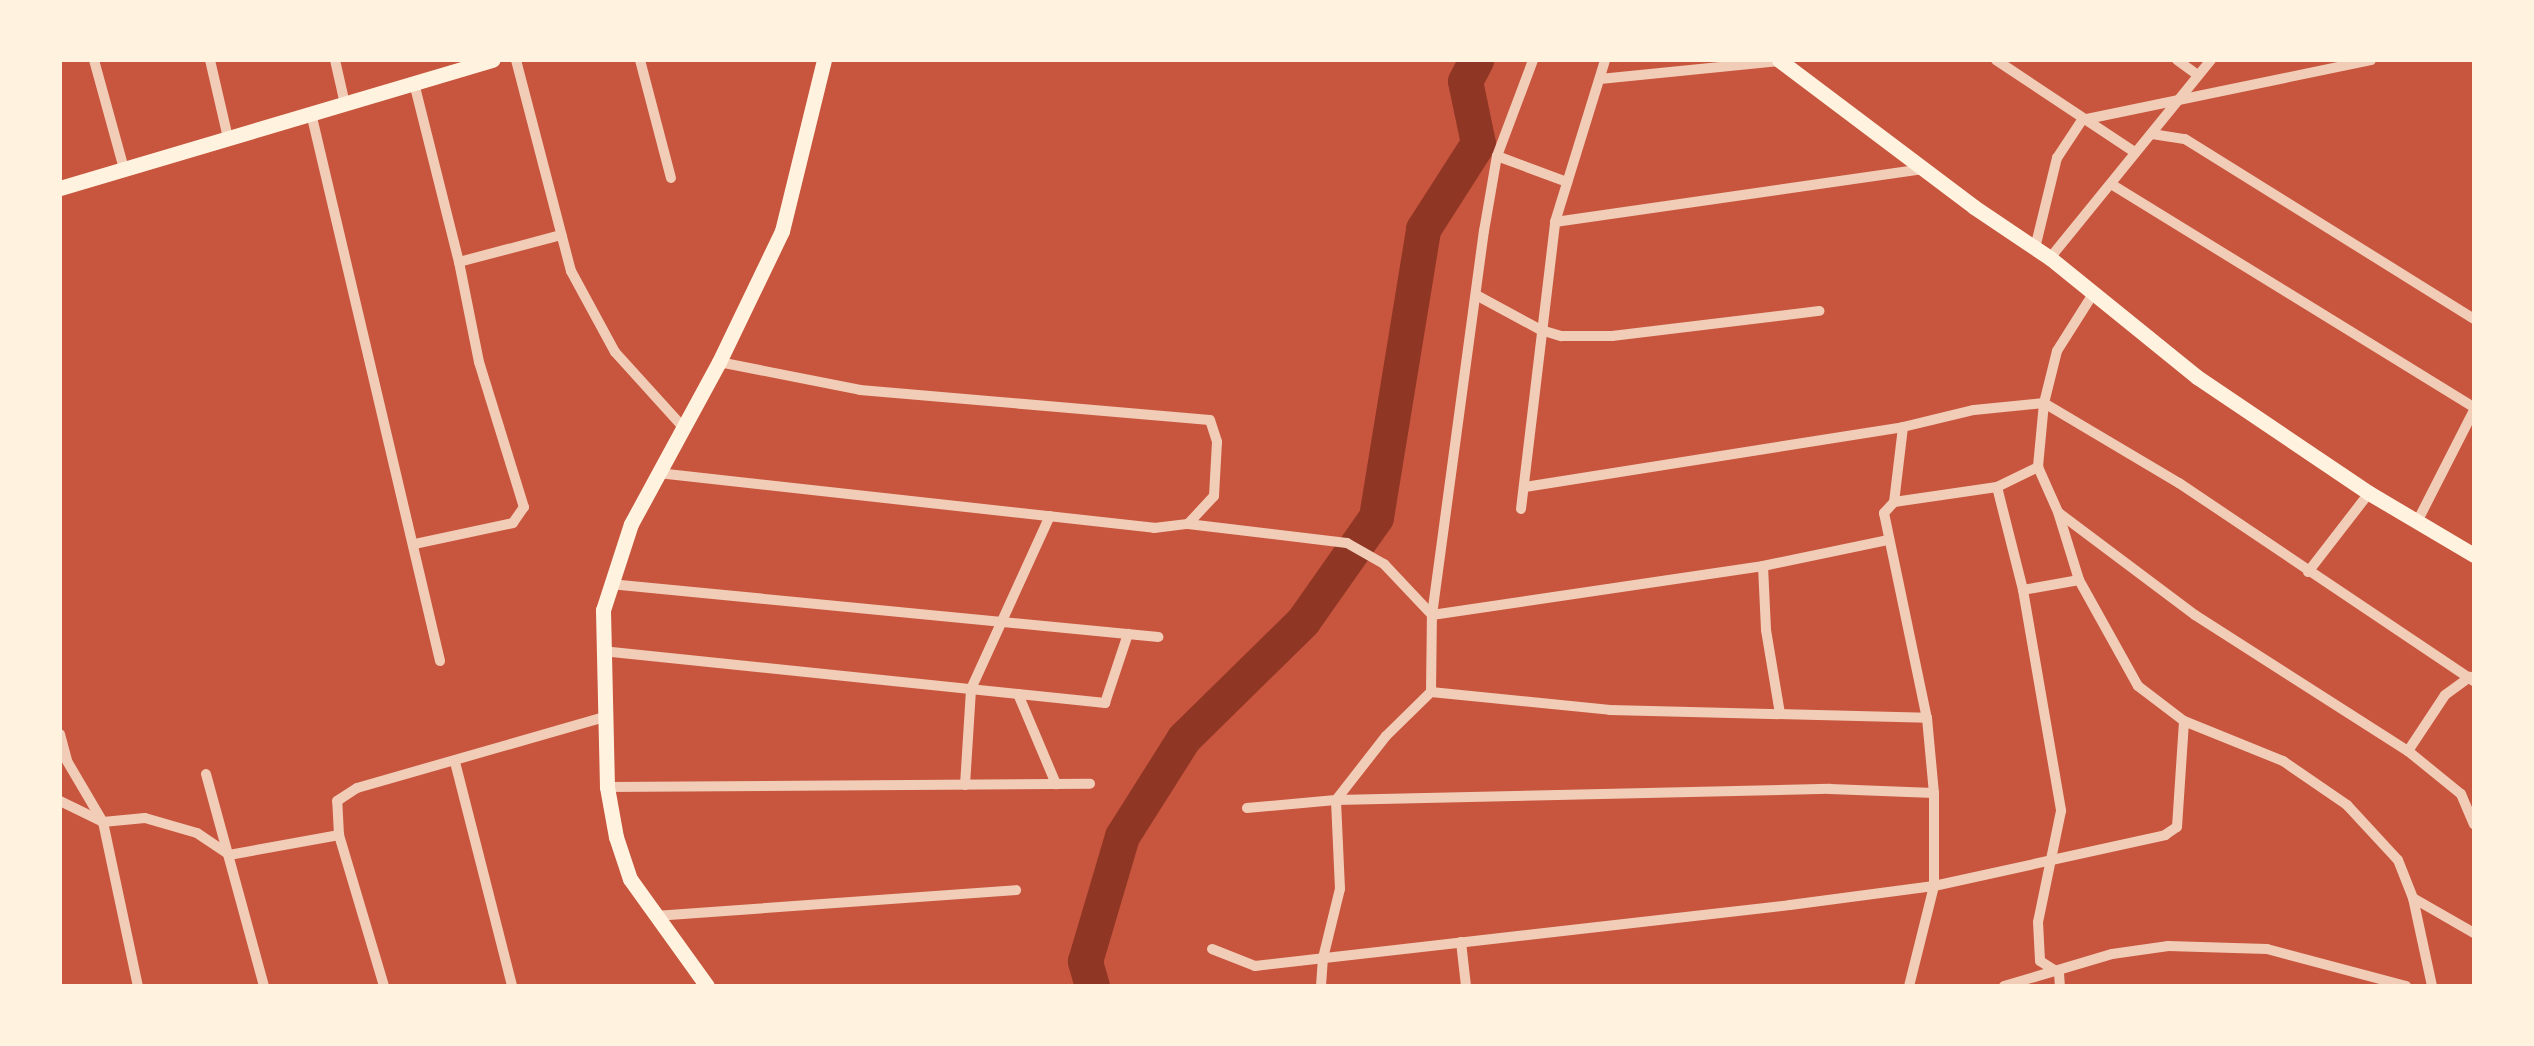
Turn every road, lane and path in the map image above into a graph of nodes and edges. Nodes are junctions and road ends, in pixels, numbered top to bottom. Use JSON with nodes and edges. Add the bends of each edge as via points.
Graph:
{"nodes":[{"id":1,"x":94,"y":60,"type":"edge"},
{"id":2,"x":210,"y":60,"type":"edge"},
{"id":3,"x":335,"y":60,"type":"edge"},
{"id":4,"x":492,"y":60,"type":"edge"},
{"id":5,"x":516,"y":60,"type":"edge"},
{"id":6,"x":640,"y":60,"type":"edge"},
{"id":7,"x":824,"y":60,"type":"edge"},
{"id":8,"x":1534,"y":60,"type":"edge"},
{"id":9,"x":1605,"y":60,"type":"edge"},
{"id":10,"x":1779,"y":60,"type":"edge"},
{"id":11,"x":1996,"y":60,"type":"edge"},
{"id":12,"x":2177,"y":60,"type":"edge"},
{"id":13,"x":2212,"y":60,"type":"edge"},
{"id":14,"x":2371,"y":60,"type":"edge"},
{"id":15,"x":472,"y":62,"type":"edge"},
{"id":16,"x":2198,"y":75,"type":"junction"},
{"id":17,"x":1600,"y":79,"type":"junction"},
{"id":18,"x":414,"y":83,"type":"junction"},
{"id":19,"x":2176,"y":102,"type":"junction"},
{"id":20,"x":345,"y":104,"type":"junction"},
{"id":21,"x":311,"y":114,"type":"junction"},
{"id":22,"x":2082,"y":120,"type":"junction"},
{"id":23,"x":2152,"y":134,"type":"junction"},
{"id":24,"x":228,"y":138,"type":"junction"},
{"id":25,"x":2133,"y":151,"type":"junction"},
{"id":26,"x":1496,"y":156,"type":"junction"},
{"id":27,"x":124,"y":169,"type":"junction"},
{"id":28,"x":1923,"y":169,"type":"junction"},
{"id":29,"x":671,"y":178,"type":"dead end"},
{"id":30,"x":1567,"y":182,"type":"junction"},
{"id":31,"x":2111,"y":184,"type":"junction"},
{"id":32,"x":60,"y":188,"type":"edge"},
{"id":33,"x":1554,"y":222,"type":"junction"},
{"id":34,"x":561,"y":235,"type":"junction"},
{"id":35,"x":2035,"y":248,"type":"junction"},
{"id":36,"x":2050,"y":258,"type":"junction"},
{"id":37,"x":459,"y":262,"type":"junction"},
{"id":38,"x":2094,"y":294,"type":"junction"},
{"id":39,"x":1478,"y":296,"type":"junction"},
{"id":40,"x":1820,"y":311,"type":"dead end"},
{"id":41,"x":2474,"y":319,"type":"edge"},
{"id":42,"x":1541,"y":330,"type":"junction"},
{"id":43,"x":719,"y":362,"type":"junction"},
{"id":44,"x":2044,"y":402,"type":"junction"},
{"id":45,"x":2474,"y":408,"type":"edge"},
{"id":46,"x":683,"y":427,"type":"junction"},
{"id":47,"x":1904,"y":427,"type":"junction"},
{"id":48,"x":2038,"y":466,"type":"junction"},
{"id":49,"x":658,"y":474,"type":"junction"},
{"id":50,"x":1525,"y":487,"type":"junction"},
{"id":51,"x":1996,"y":487,"type":"junction"},
{"id":52,"x":2369,"y":493,"type":"junction"},
{"id":53,"x":1894,"y":502,"type":"junction"},
{"id":54,"x":1520,"y":510,"type":"dead end"},
{"id":55,"x":2058,"y":512,"type":"junction"},
{"id":56,"x":1050,"y":516,"type":"junction"},
{"id":57,"x":2418,"y":522,"type":"junction"},
{"id":58,"x":1188,"y":524,"type":"junction"},
{"id":59,"x":1887,"y":540,"type":"junction"},
{"id":60,"x":415,"y":544,"type":"junction"},
{"id":61,"x":2474,"y":555,"type":"edge"},
{"id":62,"x":1763,"y":566,"type":"junction"},
{"id":63,"x":2308,"y":572,"type":"junction"},
{"id":64,"x":2080,"y":580,"type":"junction"},
{"id":65,"x":610,"y":584,"type":"junction"},
{"id":66,"x":2023,"y":590,"type":"junction"},
{"id":67,"x":1432,"y":615,"type":"junction"},
{"id":68,"x":1004,"y":622,"type":"junction"},
{"id":69,"x":1128,"y":634,"type":"junction"},
{"id":70,"x":1158,"y":637,"type":"dead end"},
{"id":71,"x":602,"y":651,"type":"junction"},
{"id":72,"x":440,"y":660,"type":"dead end"},
{"id":73,"x":2472,"y":678,"type":"edge"},
{"id":74,"x":971,"y":689,"type":"junction"},
{"id":75,"x":1431,"y":692,"type":"junction"},
{"id":76,"x":1018,"y":694,"type":"junction"},
{"id":77,"x":1780,"y":714,"type":"junction"},
{"id":78,"x":604,"y":717,"type":"junction"},
{"id":79,"x":1927,"y":718,"type":"junction"},
{"id":80,"x":2184,"y":722,"type":"junction"},
{"id":81,"x":60,"y":734,"type":"edge"},
{"id":82,"x":2408,"y":752,"type":"junction"},
{"id":83,"x":455,"y":762,"type":"junction"},
{"id":84,"x":206,"y":774,"type":"dead end"},
{"id":85,"x":1056,"y":784,"type":"junction"},
{"id":86,"x":1090,"y":784,"type":"dead end"},
{"id":87,"x":965,"y":785,"type":"junction"},
{"id":88,"x":607,"y":787,"type":"junction"},
{"id":89,"x":1934,"y":793,"type":"junction"},
{"id":90,"x":1336,"y":800,"type":"junction"},
{"id":91,"x":60,"y":801,"type":"edge"},
{"id":92,"x":1247,"y":808,"type":"dead end"},
{"id":93,"x":103,"y":822,"type":"junction"},
{"id":94,"x":2474,"y":824,"type":"edge"},
{"id":95,"x":339,"y":835,"type":"junction"},
{"id":96,"x":229,"y":855,"type":"junction"},
{"id":97,"x":2053,"y":857,"type":"junction"},
{"id":98,"x":1934,"y":886,"type":"junction"},
{"id":99,"x":1016,"y":890,"type":"dead end"},
{"id":100,"x":2414,"y":898,"type":"junction"},
{"id":101,"x":656,"y":916,"type":"junction"},
{"id":102,"x":2474,"y":932,"type":"edge"},
{"id":103,"x":1461,"y":942,"type":"junction"},
{"id":104,"x":1212,"y":949,"type":"dead end"},
{"id":105,"x":1323,"y":958,"type":"junction"},
{"id":106,"x":2059,"y":973,"type":"junction"},
{"id":107,"x":138,"y":986,"type":"edge"},
{"id":108,"x":264,"y":986,"type":"edge"},
{"id":109,"x":384,"y":986,"type":"edge"},
{"id":110,"x":512,"y":986,"type":"edge"},
{"id":111,"x":707,"y":986,"type":"edge"},
{"id":112,"x":1322,"y":986,"type":"edge"},
{"id":113,"x":1466,"y":986,"type":"edge"},
{"id":114,"x":1909,"y":986,"type":"edge"},
{"id":115,"x":2004,"y":986,"type":"edge"},
{"id":116,"x":2060,"y":986,"type":"edge"},
{"id":117,"x":2406,"y":986,"type":"edge"},
{"id":118,"x":2432,"y":986,"type":"edge"}],
"edges":[{"from":1,"to":27,"type":"street"},
{"from":2,"to":24,"type":"street"},
{"from":3,"to":20,"type":"street"},
{"from":4,"to":15,"type":"main road"},
{"from":5,"to":34,"type":"street"},
{"from":6,"to":29,"type":"street"},
{"from":7,"to":43,"type":"main road","via":[[782,230]]},
{"from":8,"to":26,"type":"street"},
{"from":9,"to":17,"type":"street"},
{"from":10,"to":17,"type":"street"},
{"from":10,"to":28,"type":"main road"},
{"from":11,"to":22,"type":"street"},
{"from":12,"to":16,"type":"street"},
{"from":13,"to":16,"type":"street"},
{"from":14,"to":19,"type":"street"},
{"from":15,"to":18,"type":"main road"},
{"from":16,"to":19,"type":"street"},
{"from":17,"to":30,"type":"street"},
{"from":18,"to":20,"type":"main road"},
{"from":18,"to":37,"type":"street"},
{"from":19,"to":22,"type":"street"},
{"from":19,"to":23,"type":"street"},
{"from":20,"to":21,"type":"main road"},
{"from":21,"to":24,"type":"main road"},
{"from":21,"to":60,"type":"street"},
{"from":22,"to":25,"type":"street"},
{"from":22,"to":35,"type":"street","via":[[2058,158]]},
{"from":23,"to":25,"type":"street"},
{"from":23,"to":41,"type":"street","via":[[2186,139]]},
{"from":24,"to":27,"type":"main road"},
{"from":25,"to":31,"type":"street"},
{"from":26,"to":30,"type":"street"},
{"from":26,"to":39,"type":"street"},
{"from":27,"to":32,"type":"main road"},
{"from":28,"to":33,"type":"street"},
{"from":28,"to":35,"type":"main road"},
{"from":30,"to":33,"type":"street"},
{"from":31,"to":36,"type":"street"},
{"from":31,"to":45,"type":"street"},
{"from":33,"to":42,"type":"street"},
{"from":34,"to":37,"type":"street"},
{"from":34,"to":46,"type":"street","via":[[570,271],[614,352]]},
{"from":35,"to":36,"type":"main road"},
{"from":36,"to":38,"type":"main road"},
{"from":37,"to":60,"type":"street","via":[[479,362],[524,507],[513,523]]},
{"from":38,"to":44,"type":"street","via":[[2057,351]]},
{"from":38,"to":52,"type":"main road","via":[[2197,378]]},
{"from":39,"to":42,"type":"street"},
{"from":39,"to":67,"type":"street"},
{"from":40,"to":42,"type":"street","via":[[1612,336]]},
{"from":42,"to":50,"type":"street"},
{"from":43,"to":46,"type":"main road"},
{"from":43,"to":58,"type":"street","via":[[860,390],[1210,420],[1214,496]]},
{"from":44,"to":47,"type":"street"},
{"from":44,"to":48,"type":"street"},
{"from":44,"to":63,"type":"street"},
{"from":45,"to":57,"type":"street"},
{"from":46,"to":49,"type":"main road"},
{"from":47,"to":50,"type":"street"},
{"from":47,"to":53,"type":"street"},
{"from":48,"to":51,"type":"street"},
{"from":48,"to":55,"type":"street"},
{"from":49,"to":56,"type":"street"},
{"from":49,"to":65,"type":"main road","via":[[630,524]]},
{"from":50,"to":54,"type":"street"},
{"from":51,"to":53,"type":"street"},
{"from":51,"to":66,"type":"street"},
{"from":52,"to":57,"type":"main road"},
{"from":52,"to":63,"type":"street"},
{"from":53,"to":59,"type":"street","via":[[1884,513]]},
{"from":55,"to":64,"type":"street"},
{"from":55,"to":82,"type":"street","via":[[2195,615]]},
{"from":56,"to":58,"type":"street","via":[[1154,528]]},
{"from":56,"to":68,"type":"street"},
{"from":57,"to":61,"type":"main road"},
{"from":58,"to":67,"type":"street","via":[[1347,543],[1384,564]]},
{"from":59,"to":62,"type":"street"},
{"from":59,"to":79,"type":"street"},
{"from":60,"to":72,"type":"street"},
{"from":62,"to":67,"type":"street"},
{"from":62,"to":77,"type":"street"},
{"from":63,"to":73,"type":"street"},
{"from":64,"to":66,"type":"street"},
{"from":64,"to":80,"type":"street","via":[[2138,686]]},
{"from":65,"to":68,"type":"street"},
{"from":65,"to":71,"type":"main road"},
{"from":66,"to":97,"type":"street","via":[[2061,811]]},
{"from":67,"to":75,"type":"street"},
{"from":68,"to":69,"type":"street"},
{"from":68,"to":74,"type":"street"},
{"from":69,"to":70,"type":"street"},
{"from":69,"to":76,"type":"street","via":[[1105,703]]},
{"from":71,"to":74,"type":"street"},
{"from":71,"to":78,"type":"main road"},
{"from":73,"to":82,"type":"street","via":[[2445,695]]},
{"from":74,"to":76,"type":"street"},
{"from":74,"to":87,"type":"street"},
{"from":75,"to":77,"type":"street","via":[[1610,710]]},
{"from":75,"to":90,"type":"street"},
{"from":76,"to":85,"type":"street"},
{"from":77,"to":79,"type":"street"},
{"from":78,"to":83,"type":"street","via":[[482,748]]},
{"from":78,"to":88,"type":"main road"},
{"from":79,"to":89,"type":"street"},
{"from":80,"to":97,"type":"street","via":[[2176,827],[2165,835]]},
{"from":80,"to":100,"type":"street","via":[[2283,761],[2347,805],[2398,860]]},
{"from":81,"to":93,"type":"street","via":[[66,761]]},
{"from":82,"to":94,"type":"street","via":[[2461,794]]},
{"from":83,"to":95,"type":"street","via":[[358,788],[337,801]]},
{"from":83,"to":110,"type":"street"},
{"from":84,"to":96,"type":"street"},
{"from":85,"to":86,"type":"street"},
{"from":85,"to":87,"type":"street"},
{"from":87,"to":88,"type":"street"},
{"from":88,"to":101,"type":"main road","via":[[630,879]]},
{"from":89,"to":90,"type":"street","via":[[1830,789]]},
{"from":89,"to":98,"type":"street"},
{"from":90,"to":92,"type":"street"},
{"from":90,"to":105,"type":"street","via":[[1340,889]]},
{"from":91,"to":93,"type":"street"},
{"from":93,"to":96,"type":"street","via":[[145,818],[197,833]]},
{"from":93,"to":107,"type":"street"},
{"from":95,"to":96,"type":"street"},
{"from":95,"to":109,"type":"street"},
{"from":96,"to":108,"type":"street"},
{"from":97,"to":98,"type":"street"},
{"from":97,"to":106,"type":"street","via":[[2038,946],[2040,961]]},
{"from":98,"to":103,"type":"street"},
{"from":98,"to":114,"type":"street"},
{"from":99,"to":101,"type":"street"},
{"from":100,"to":102,"type":"street"},
{"from":100,"to":118,"type":"street"},
{"from":101,"to":111,"type":"main road"},
{"from":103,"to":105,"type":"street"},
{"from":103,"to":113,"type":"street"},
{"from":104,"to":105,"type":"street","via":[[1255,966]]},
{"from":105,"to":112,"type":"street"},
{"from":106,"to":115,"type":"street"},
{"from":106,"to":116,"type":"street"},
{"from":106,"to":117,"type":"street","via":[[2112,954],[2168,946],[2268,948]]}]}
